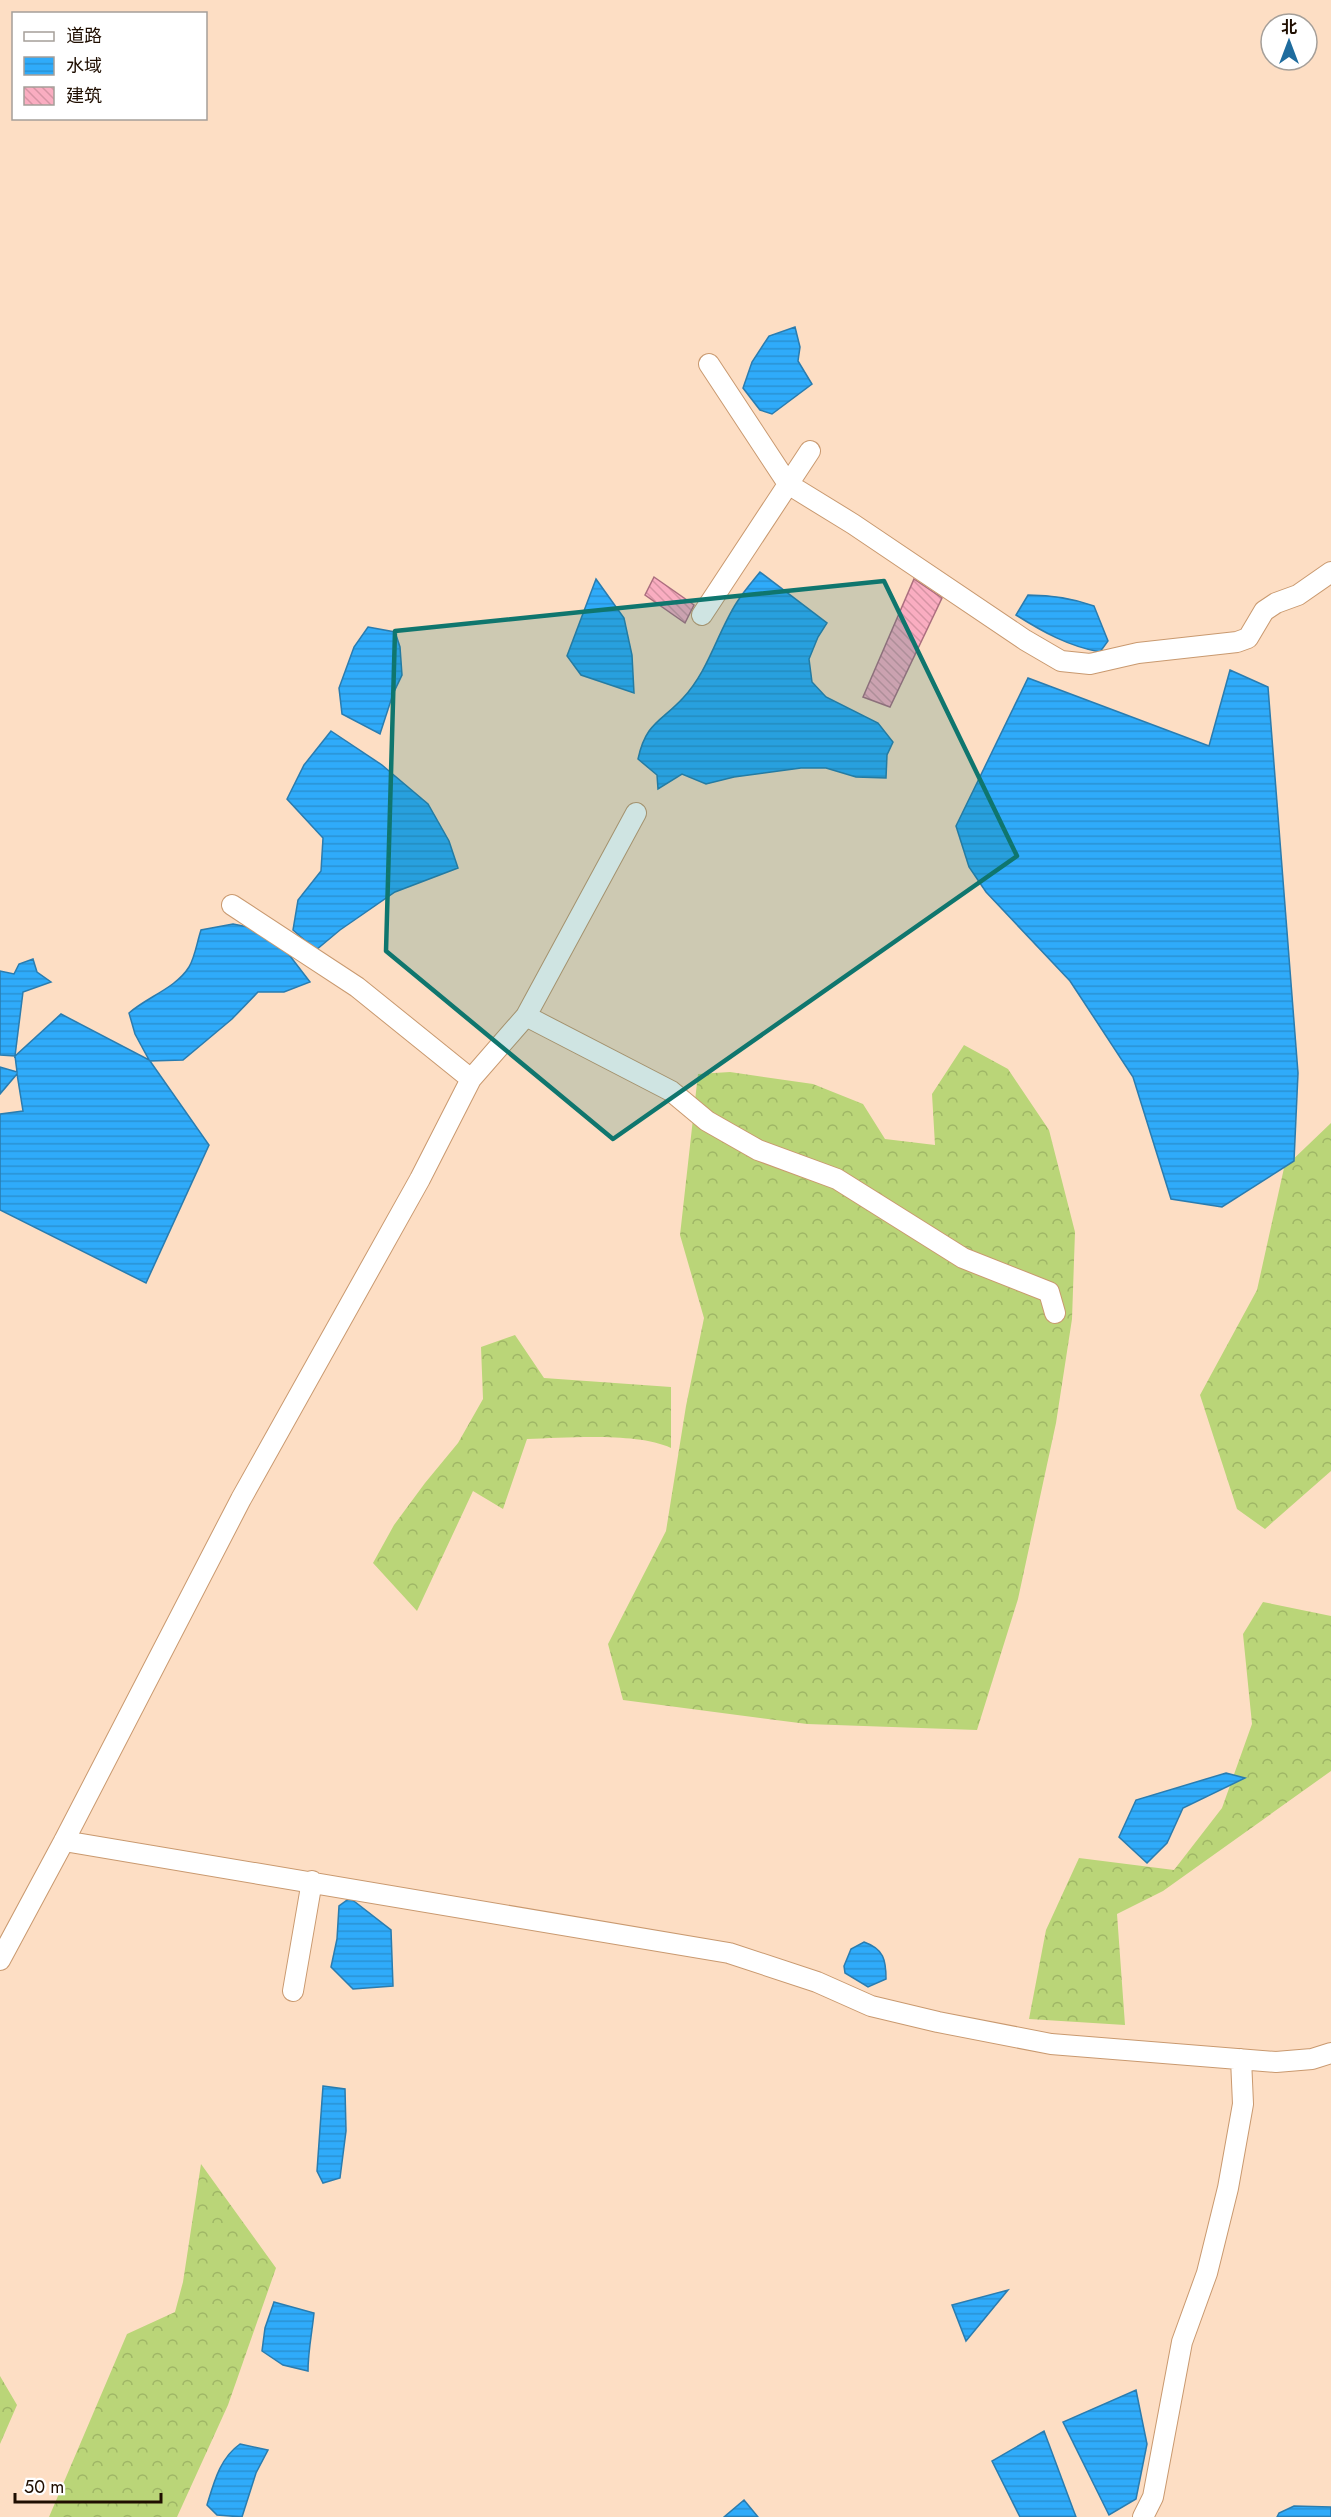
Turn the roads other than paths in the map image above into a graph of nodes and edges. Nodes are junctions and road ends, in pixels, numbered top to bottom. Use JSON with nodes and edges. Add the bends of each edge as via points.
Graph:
{"nodes":[{"id":1,"x":710,"y":364,"type":"dead end"},
{"id":2,"x":810,"y":451,"type":"dead end"},
{"id":3,"x":788,"y":484,"type":"junction"},
{"id":4,"x":1331,"y":572,"type":"edge"},
{"id":5,"x":702,"y":615,"type":"dead end"},
{"id":6,"x":636,"y":813,"type":"dead end"},
{"id":7,"x":232,"y":905,"type":"dead end"},
{"id":8,"x":526,"y":1016,"type":"junction"},
{"id":9,"x":471,"y":1079,"type":"junction"},
{"id":10,"x":1055,"y":1313,"type":"dead end"},
{"id":11,"x":64,"y":1841,"type":"junction"},
{"id":12,"x":312,"y":1881,"type":"junction"},
{"id":13,"x":0,"y":1960,"type":"edge"},
{"id":14,"x":293,"y":1991,"type":"dead end"},
{"id":15,"x":1331,"y":2053,"type":"edge"},
{"id":16,"x":1241,"y":2059,"type":"junction"},
{"id":17,"x":1143,"y":2517,"type":"edge"}],
"edges":[{"from":1,"to":3,"type":"street"},
{"from":2,"to":3,"type":"street"},
{"from":3,"to":4,"type":"street","via":[[1061,661],[1090,664],[1138,653],[1237,642],[1248,638],[1264,611],[1298,595]]},
{"from":3,"to":5,"type":"street"},
{"from":6,"to":8,"type":"street"},
{"from":7,"to":9,"type":"street","via":[[357,987]]},
{"from":8,"to":9,"type":"street"},
{"from":8,"to":10,"type":"street","via":[[671,1091],[707,1121],[758,1150],[837,1179],[963,1258],[1049,1292]]},
{"from":9,"to":11,"type":"street","via":[[420,1179],[241,1499]]},
{"from":11,"to":12,"type":"street"},
{"from":11,"to":13,"type":"street"},
{"from":12,"to":14,"type":"street"},
{"from":12,"to":16,"type":"street","via":[[729,1953],[817,1982],[871,2006],[1052,2044]]},
{"from":15,"to":16,"type":"street","via":[[1276,2062]]},
{"from":16,"to":17,"type":"street","via":[[1243,2104],[1228,2188],[1207,2273],[1182,2342],[1153,2497]]}]}
